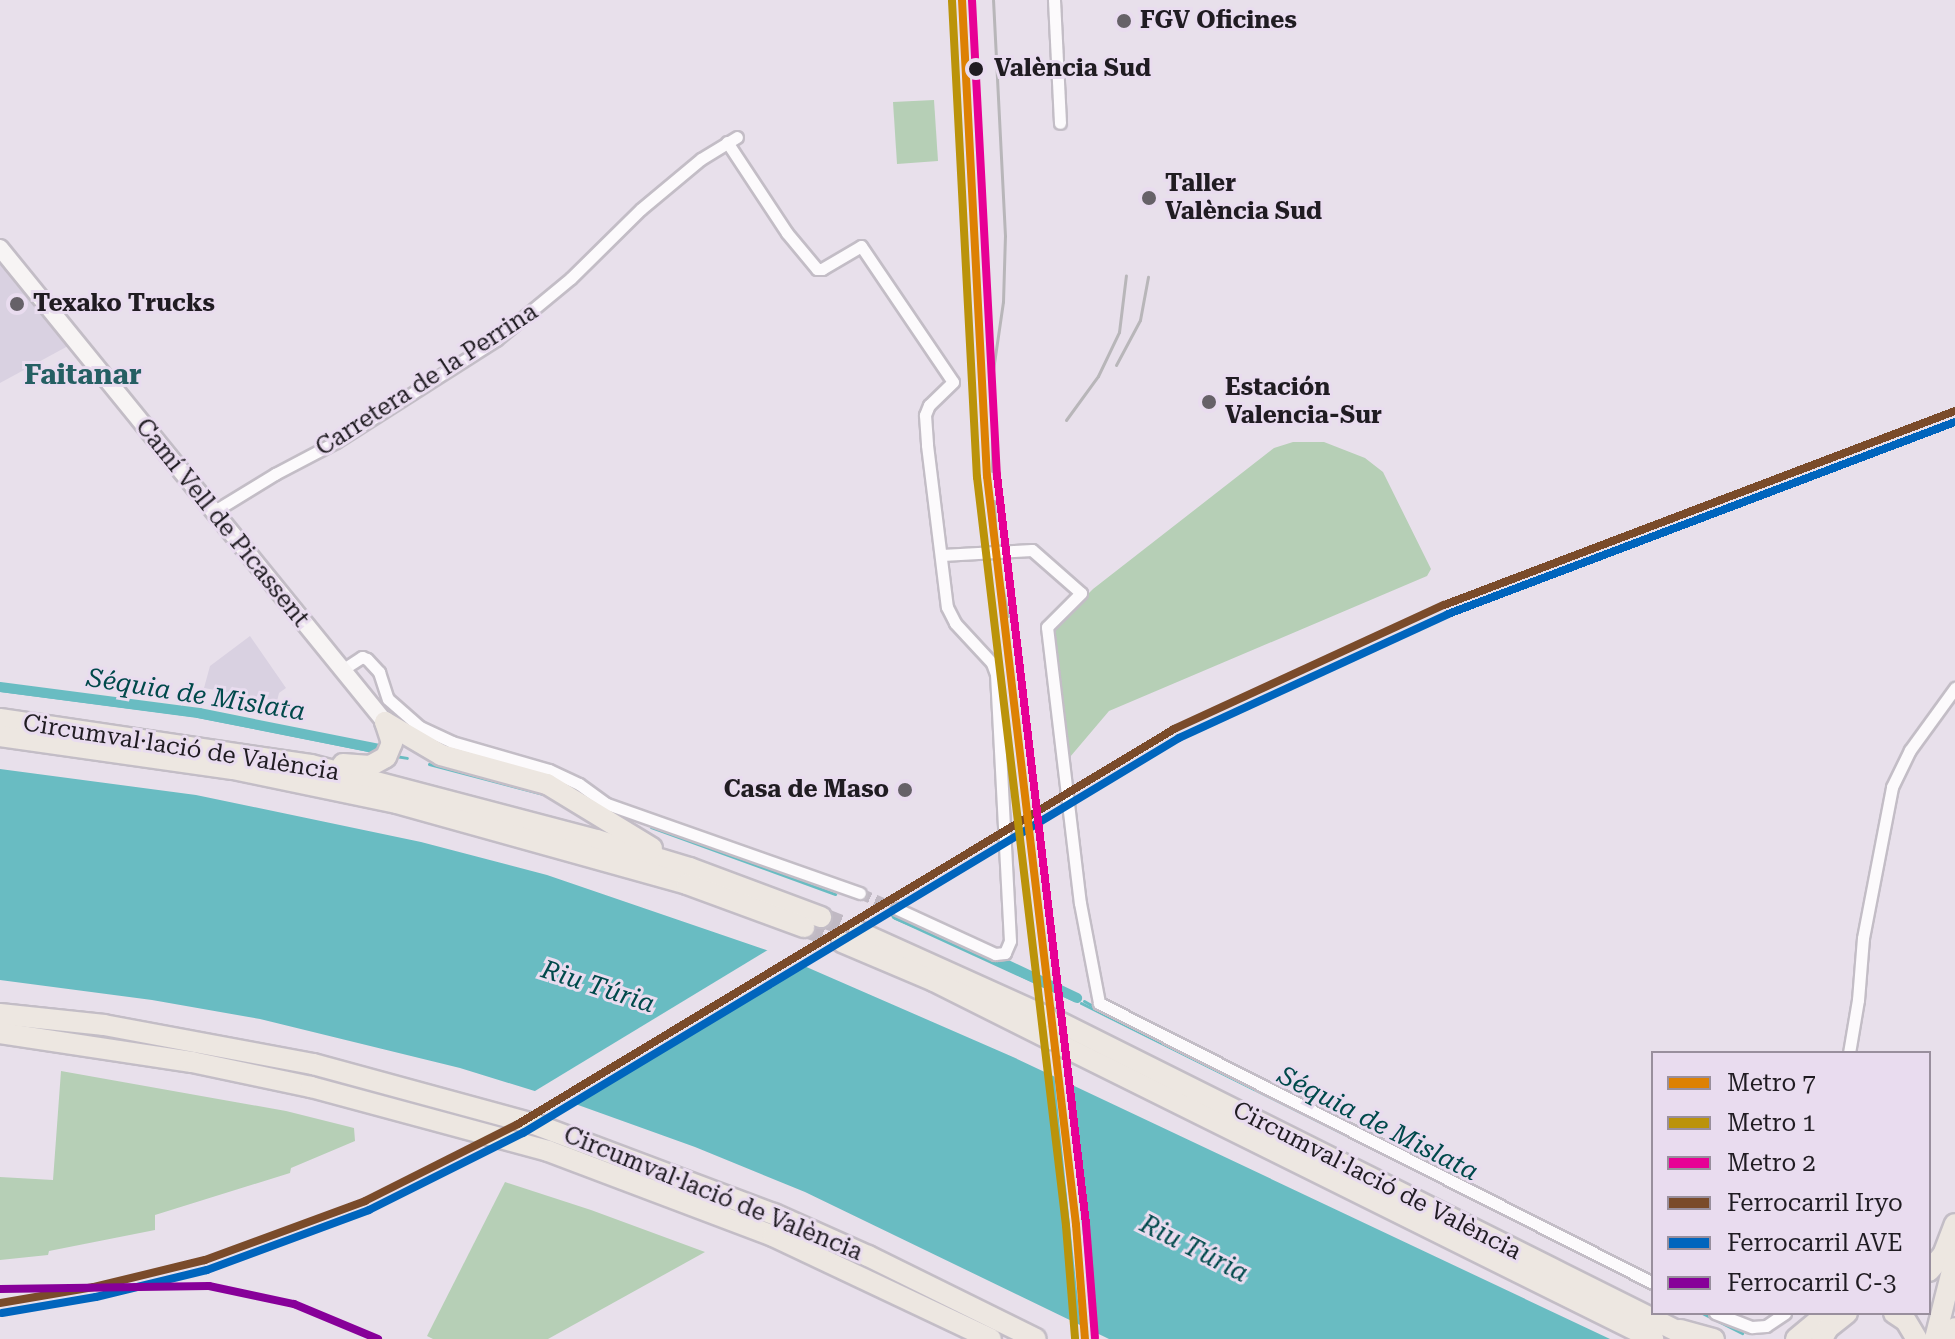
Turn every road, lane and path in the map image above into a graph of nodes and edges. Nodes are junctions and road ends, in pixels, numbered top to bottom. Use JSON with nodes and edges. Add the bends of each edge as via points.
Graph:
{"nodes":[{"id":1,"x":1054,"y":0,"type":"edge"},
{"id":2,"x":1060,"y":123,"type":"dead end"},
{"id":3,"x":0,"y":248,"type":"edge"},
{"id":4,"x":213,"y":512,"type":"junction"},
{"id":5,"x":942,"y":555,"type":"junction"},
{"id":6,"x":342,"y":670,"type":"junction"},
{"id":7,"x":1955,"y":688,"type":"edge"},
{"id":8,"x":0,"y":719,"type":"edge"},
{"id":9,"x":385,"y":722,"type":"junction"},
{"id":10,"x":0,"y":736,"type":"edge"},
{"id":11,"x":311,"y":765,"type":"junction"},
{"id":12,"x":689,"y":876,"type":"junction"},
{"id":13,"x":860,"y":893,"type":"tunnel mouth"},
{"id":14,"x":897,"y":909,"type":"tunnel mouth"},
{"id":15,"x":813,"y":922,"type":"tunnel mouth"},
{"id":16,"x":850,"y":937,"type":"tunnel mouth"},
{"id":17,"x":0,"y":1014,"type":"edge"},
{"id":18,"x":84,"y":1024,"type":"junction"},
{"id":19,"x":1055,"y":1031,"type":"junction"},
{"id":20,"x":0,"y":1033,"type":"edge"},
{"id":21,"x":1849,"y":1051,"type":"edge"},
{"id":22,"x":548,"y":1151,"type":"junction"},
{"id":23,"x":1955,"y":1224,"type":"edge"},
{"id":24,"x":1955,"y":1259,"type":"edge"},
{"id":25,"x":1931,"y":1269,"type":"edge"},
{"id":26,"x":1651,"y":1282,"type":"edge"},
{"id":27,"x":1720,"y":1315,"type":"edge"},
{"id":28,"x":1782,"y":1315,"type":"edge"},
{"id":29,"x":1825,"y":1315,"type":"edge"},
{"id":30,"x":1844,"y":1315,"type":"edge"},
{"id":31,"x":1897,"y":1315,"type":"edge"},
{"id":32,"x":1955,"y":1328,"type":"edge"},
{"id":33,"x":1684,"y":1334,"type":"edge"},
{"id":34,"x":991,"y":1339,"type":"edge"},
{"id":35,"x":1036,"y":1339,"type":"edge"},
{"id":36,"x":1653,"y":1339,"type":"edge"},
{"id":37,"x":1714,"y":1339,"type":"edge"},
{"id":38,"x":1796,"y":1339,"type":"edge"},
{"id":39,"x":1822,"y":1339,"type":"edge"},
{"id":40,"x":1917,"y":1339,"type":"edge"},
{"id":41,"x":1935,"y":1339,"type":"edge"},
{"id":42,"x":1952,"y":1339,"type":"edge"}],
"edges":[{"from":1,"to":2,"type":"street"},
{"from":3,"to":4,"type":"street","name":"Camí Vell de Picassent"},
{"from":4,"to":5,"type":"street","name":"Carretera de la Perrina","via":[[336,442],[496,340],[552,296],[641,209],[732,140],[787,233],[817,269],[861,246],[953,382],[925,415]]},
{"from":4,"to":6,"type":"street","name":"Camí Vell de Picassent"},
{"from":5,"to":14,"type":"street","via":[[947,607],[996,674],[1010,941],[1005,953],[995,954]]},
{"from":5,"to":26,"type":"street","via":[[1032,550],[1081,593],[1047,627],[1080,903],[1099,1003]]},
{"from":6,"to":9,"type":"street","name":"Camí Vell de Picassent"},
{"from":6,"to":13,"type":"street","via":[[362,657],[372,662],[388,699],[428,732],[549,770],[607,804]]},
{"from":7,"to":21,"type":"street","via":[[1910,750],[1892,787],[1863,938]]},
{"from":8,"to":11,"type":"highway","name":"Circumval·lació de València"},
{"from":9,"to":11,"type":"highway","via":[[392,743],[379,763]]},
{"from":9,"to":12,"type":"highway","via":[[441,755],[547,784]]},
{"from":10,"to":12,"type":"highway","name":"Circumval·lació de València","via":[[140,753],[330,788]]},
{"from":11,"to":12,"type":"highway","name":"Circumval·lació de València","via":[[473,806]]},
{"from":12,"to":15,"type":"highway","name":"Circumval·lació de València"},
{"from":16,"to":19,"type":"highway","name":"Circumval·lació de València","via":[[934,981]]},
{"from":17,"to":18,"type":"highway","name":"Circumval·lació de València"},
{"from":18,"to":22,"type":"highway","via":[[263,1063],[530,1140]]},
{"from":18,"to":35,"type":"highway","name":"Circumval·lació de València","via":[[313,1064],[534,1124],[774,1214]]},
{"from":19,"to":33,"type":"highway","name":"Circumval·lació de València"},
{"from":19,"to":36,"type":"highway","name":"Circumval·lació de València"},
{"from":20,"to":22,"type":"highway","name":"Circumval·lació de València","via":[[98,1045],[252,1075]]},
{"from":22,"to":34,"type":"highway","name":"Circumval·lació de València","via":[[773,1236]]},
{"from":23,"to":25,"type":"highway","via":[[1943,1255]]},
{"from":24,"to":41,"type":"highway"},
{"from":27,"to":28,"type":"street","via":[[1752,1327],[1766,1326]]},
{"from":29,"to":38,"type":"highway"},
{"from":30,"to":39,"type":"highway"},
{"from":31,"to":40,"type":"highway"},
{"from":32,"to":42,"type":"highway"},
{"from":33,"to":37,"type":"highway","name":"Circumval·lació de València","via":[[1698,1332]]}]}
